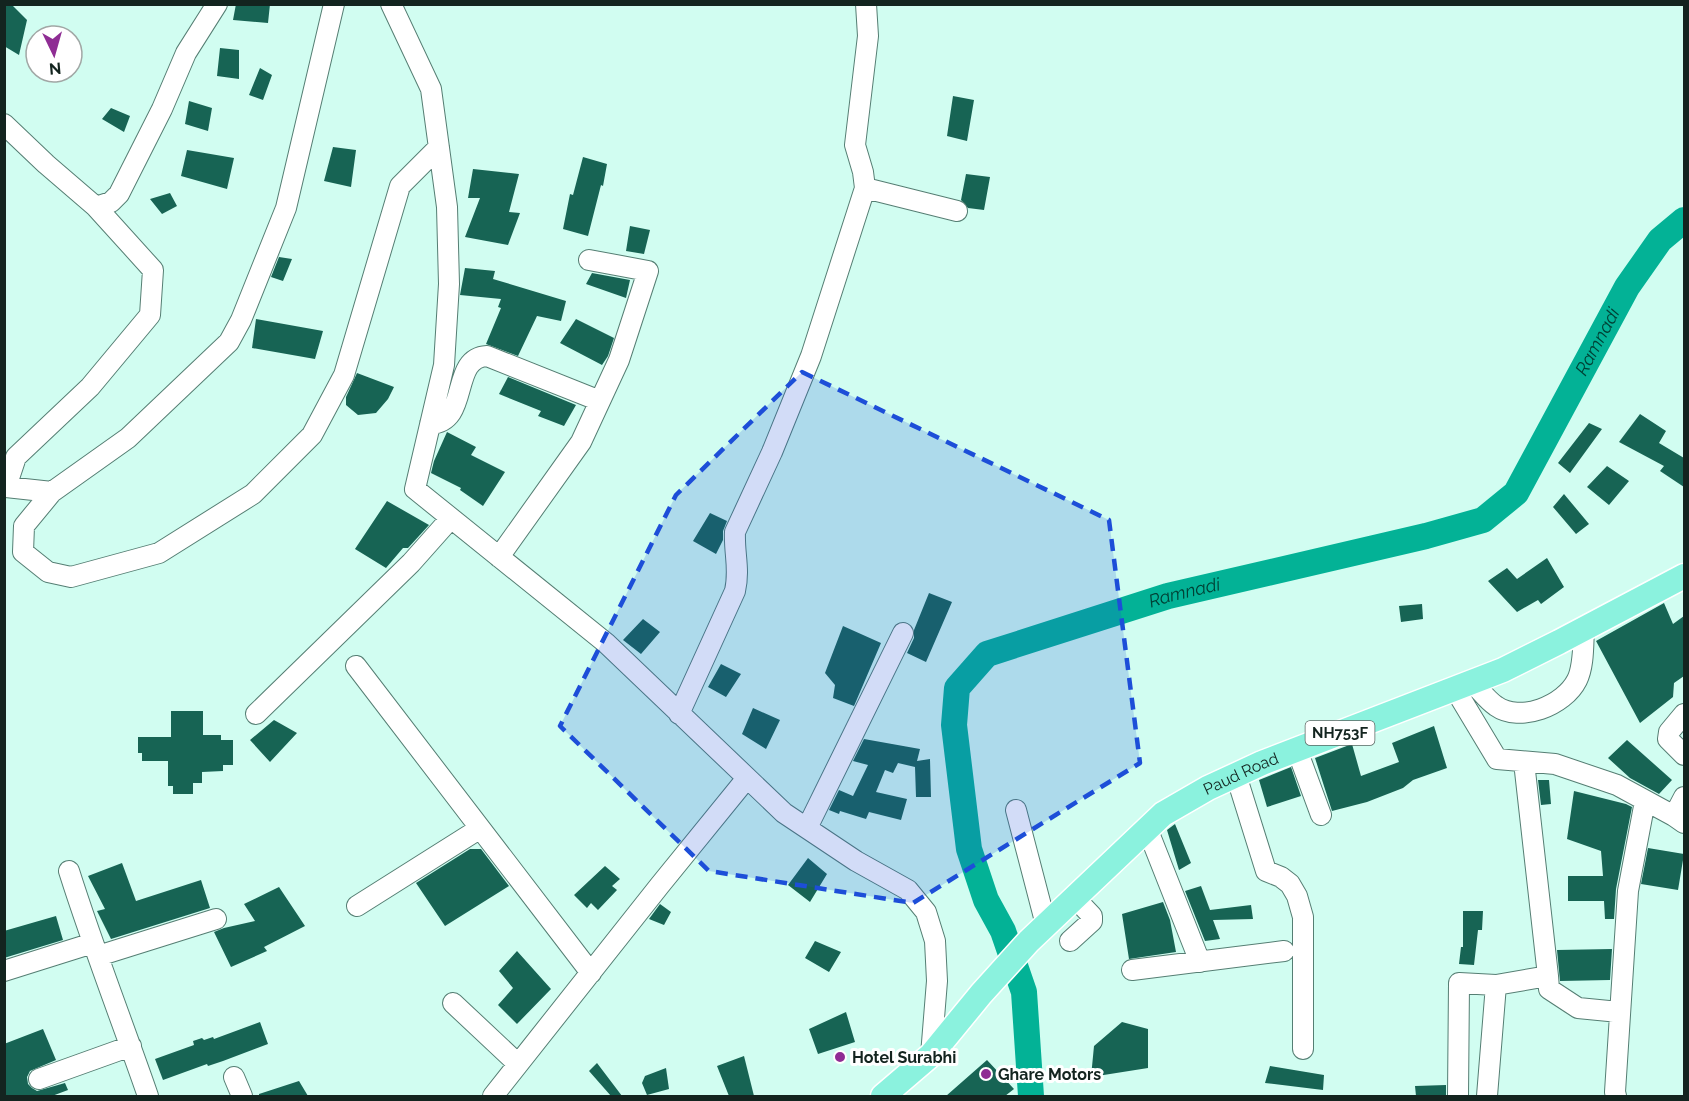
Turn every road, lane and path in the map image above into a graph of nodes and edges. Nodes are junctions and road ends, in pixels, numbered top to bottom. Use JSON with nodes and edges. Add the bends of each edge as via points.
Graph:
{"nodes":[{"id":1,"x":217,"y":4,"type":"edge"},
{"id":2,"x":333,"y":4,"type":"edge"},
{"id":3,"x":391,"y":4,"type":"edge"},
{"id":4,"x":866,"y":4,"type":"edge"},
{"id":5,"x":4,"y":124,"type":"edge"},
{"id":6,"x":439,"y":147,"type":"junction"},
{"id":7,"x":865,"y":188,"type":"junction"},
{"id":8,"x":96,"y":207,"type":"junction"},
{"id":9,"x":957,"y":211,"type":"dead end"},
{"id":10,"x":589,"y":260,"type":"dead end"},
{"id":11,"x":600,"y":401,"type":"junction"},
{"id":12,"x":430,"y":424,"type":"junction"},
{"id":13,"x":52,"y":492,"type":"junction"},
{"id":14,"x":451,"y":518,"type":"junction"},
{"id":15,"x":499,"y":557,"type":"junction"},
{"id":16,"x":1684,"y":576,"type":"edge"},
{"id":17,"x":1584,"y":629,"type":"junction"},
{"id":18,"x":903,"y":633,"type":"dead end"},
{"id":19,"x":356,"y":666,"type":"dead end"},
{"id":20,"x":1464,"y":686,"type":"junction"},
{"id":21,"x":256,"y":714,"type":"dead end"},
{"id":22,"x":679,"y":714,"type":"junction"},
{"id":23,"x":1684,"y":714,"type":"edge"},
{"id":24,"x":1297,"y":750,"type":"junction"},
{"id":25,"x":1684,"y":755,"type":"edge"},
{"id":26,"x":1524,"y":762,"type":"junction"},
{"id":27,"x":1236,"y":775,"type":"junction"},
{"id":28,"x":747,"y":778,"type":"junction"},
{"id":29,"x":1684,"y":797,"type":"edge"},
{"id":30,"x":1645,"y":801,"type":"junction"},
{"id":31,"x":1016,"y":810,"type":"dead end"},
{"id":32,"x":1321,"y":815,"type":"dead end"},
{"id":33,"x":1679,"y":820,"type":"edge"},
{"id":34,"x":807,"y":828,"type":"junction"},
{"id":35,"x":1147,"y":828,"type":"junction"},
{"id":36,"x":480,"y":829,"type":"junction"},
{"id":37,"x":69,"y":871,"type":"dead end"},
{"id":38,"x":1074,"y":898,"type":"junction"},
{"id":39,"x":357,"y":906,"type":"dead end"},
{"id":40,"x":216,"y":919,"type":"dead end"},
{"id":41,"x":1046,"y":925,"type":"junction"},
{"id":42,"x":1070,"y":941,"type":"dead end"},
{"id":43,"x":96,"y":950,"type":"junction"},
{"id":44,"x":1284,"y":951,"type":"dead end"},
{"id":45,"x":1200,"y":962,"type":"junction"},
{"id":46,"x":1132,"y":970,"type":"dead end"},
{"id":47,"x":4,"y":971,"type":"edge"},
{"id":48,"x":591,"y":973,"type":"junction"},
{"id":49,"x":1548,"y":976,"type":"junction"},
{"id":50,"x":1496,"y":985,"type":"junction"},
{"id":51,"x":453,"y":1003,"type":"dead end"},
{"id":52,"x":1619,"y":1012,"type":"junction"},
{"id":53,"x":130,"y":1046,"type":"junction"},
{"id":54,"x":1304,"y":1049,"type":"dead end"},
{"id":55,"x":931,"y":1055,"type":"junction"},
{"id":56,"x":518,"y":1064,"type":"junction"},
{"id":57,"x":234,"y":1077,"type":"dead end"},
{"id":58,"x":39,"y":1079,"type":"dead end"},
{"id":59,"x":148,"y":1096,"type":"edge"},
{"id":60,"x":242,"y":1096,"type":"edge"},
{"id":61,"x":493,"y":1096,"type":"edge"},
{"id":62,"x":884,"y":1096,"type":"edge"},
{"id":63,"x":1458,"y":1096,"type":"edge"},
{"id":64,"x":1487,"y":1096,"type":"edge"},
{"id":65,"x":1616,"y":1096,"type":"edge"}],
"edges":[{"from":1,"to":8,"type":"street","via":[[186,53],[119,194],[111,202]]},
{"from":2,"to":13,"type":"street","via":[[286,208],[242,320],[229,342],[128,438]]},
{"from":3,"to":6,"type":"street","via":[[431,89]]},
{"from":4,"to":7,"type":"street","via":[[868,36],[855,145]]},
{"from":5,"to":8,"type":"street"},
{"from":6,"to":12,"type":"street","via":[[447,207],[449,284],[444,365]]},
{"from":6,"to":13,"type":"street","via":[[400,186],[344,375],[312,435],[253,494],[159,553],[71,577],[48,572],[23,552],[24,526]]},
{"from":7,"to":9,"type":"street"},
{"from":7,"to":22,"type":"street","via":[[811,356],[735,532],[735,591]]},
{"from":8,"to":13,"type":"street","via":[[153,270],[150,315],[90,387],[16,457],[6,487]]},
{"from":10,"to":11,"type":"street","via":[[648,271],[619,360]]},
{"from":11,"to":12,"type":"street","via":[[480,356],[468,366],[450,415],[440,424]]},
{"from":11,"to":15,"type":"street","via":[[581,442]]},
{"from":12,"to":14,"type":"street","via":[[415,489]]},
{"from":14,"to":15,"type":"street"},
{"from":14,"to":21,"type":"street"},
{"from":15,"to":22,"type":"street","via":[[606,643]]},
{"from":16,"to":17,"type":"main road","name":"Paud Road","number":"NH753F"},
{"from":17,"to":20,"type":"main road","name":"Paud Road","number":"NH753F"},
{"from":17,"to":20,"type":"street","via":[[1577,681],[1560,699],[1535,712],[1510,712]]},
{"from":18,"to":34,"type":"street"},
{"from":19,"to":36,"type":"street"},
{"from":20,"to":24,"type":"main road","name":"Paud Road","number":"NH753F"},
{"from":20,"to":26,"type":"street","via":[[1497,759]]},
{"from":22,"to":28,"type":"street"},
{"from":23,"to":25,"type":"street","via":[[1668,739]]},
{"from":24,"to":27,"type":"main road","name":"Paud Road","number":"NH753F"},
{"from":24,"to":32,"type":"street"},
{"from":26,"to":30,"type":"street","via":[[1555,764],[1617,785]]},
{"from":26,"to":49,"type":"street"},
{"from":27,"to":35,"type":"main road","name":"Paud Road","number":"NH753F","via":[[1169,811]]},
{"from":27,"to":54,"type":"street","via":[[1266,871],[1290,884],[1303,917]]},
{"from":28,"to":34,"type":"street","via":[[784,813]]},
{"from":28,"to":48,"type":"street"},
{"from":29,"to":33,"type":"street"},
{"from":30,"to":33,"type":"street"},
{"from":30,"to":52,"type":"street","via":[[1628,891]]},
{"from":31,"to":41,"type":"street"},
{"from":34,"to":55,"type":"street","via":[[908,890],[926,912],[935,941],[938,981]]},
{"from":35,"to":38,"type":"main road","name":"Paud Road","number":"NH753F"},
{"from":35,"to":45,"type":"street"},
{"from":36,"to":39,"type":"street"},
{"from":36,"to":48,"type":"street"},
{"from":37,"to":43,"type":"street"},
{"from":38,"to":41,"type":"main road","name":"Paud Road","number":"NH753F"},
{"from":38,"to":42,"type":"street","via":[[1092,916],[1092,921]]},
{"from":40,"to":43,"type":"street"},
{"from":41,"to":55,"type":"main road","name":"Paud Road","number":"NH753F"},
{"from":43,"to":47,"type":"street"},
{"from":43,"to":53,"type":"street"},
{"from":44,"to":45,"type":"street"},
{"from":45,"to":46,"type":"street"},
{"from":48,"to":56,"type":"street"},
{"from":49,"to":50,"type":"street"},
{"from":49,"to":52,"type":"street","via":[[1549,989],[1578,1008]]},
{"from":50,"to":63,"type":"street","via":[[1459,983]]},
{"from":50,"to":64,"type":"street"},
{"from":51,"to":56,"type":"street"},
{"from":52,"to":65,"type":"street"},
{"from":53,"to":58,"type":"street"},
{"from":53,"to":59,"type":"street"},
{"from":55,"to":62,"type":"main road","name":"Paud Road","number":"NH753F"},
{"from":56,"to":61,"type":"street"},
{"from":57,"to":60,"type":"street"}]}
